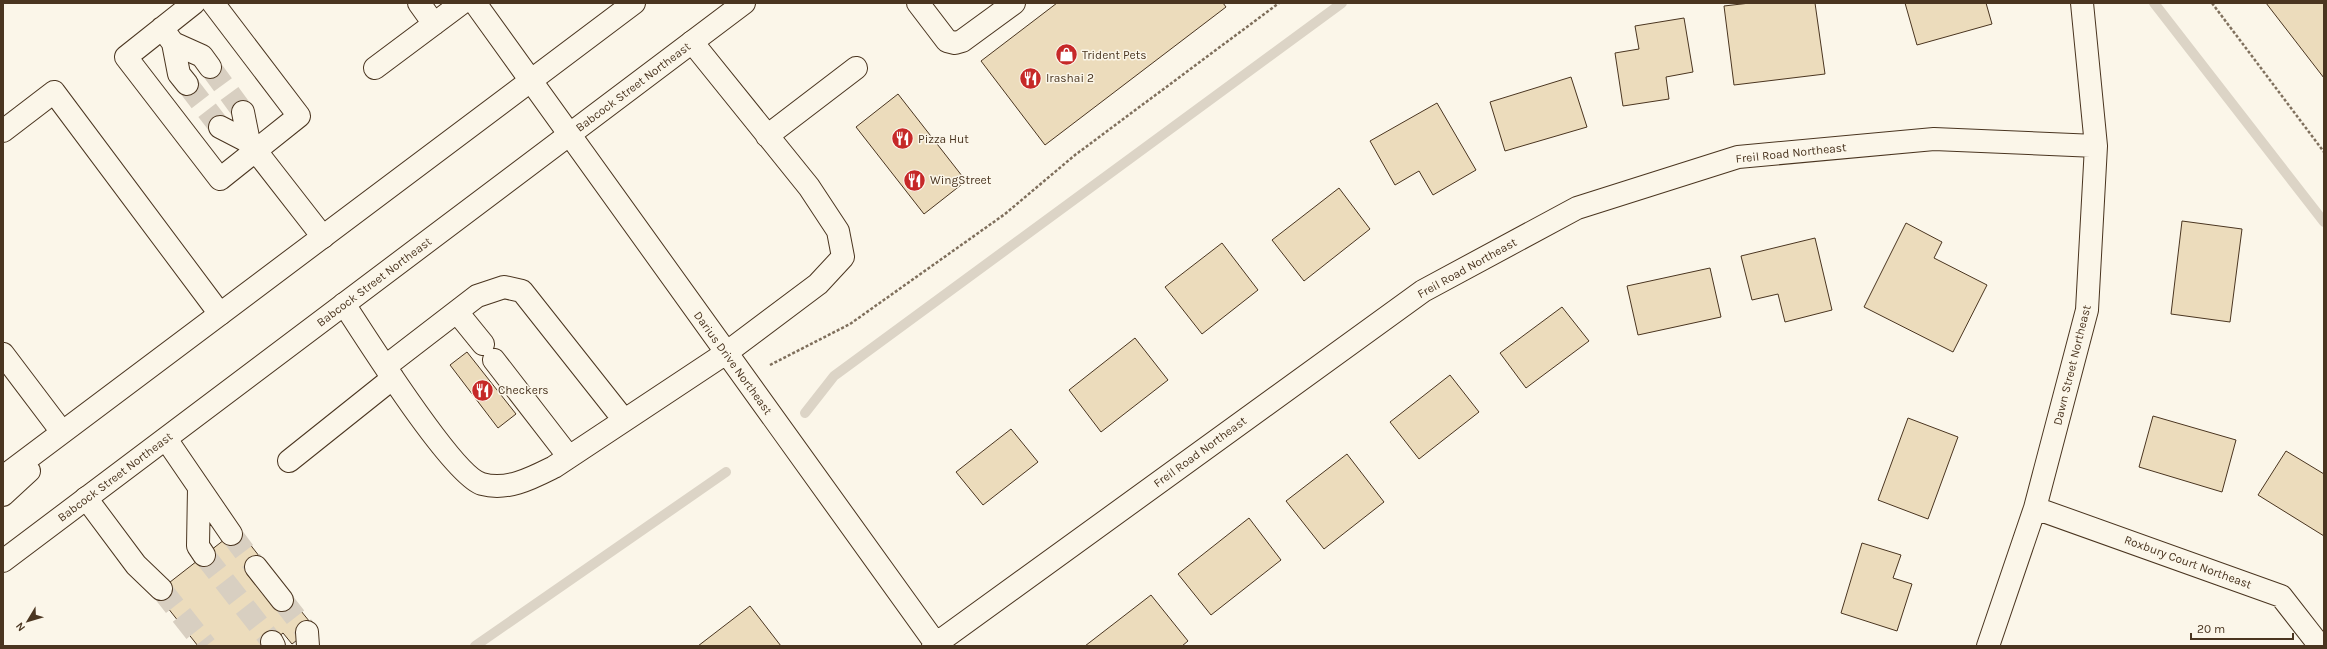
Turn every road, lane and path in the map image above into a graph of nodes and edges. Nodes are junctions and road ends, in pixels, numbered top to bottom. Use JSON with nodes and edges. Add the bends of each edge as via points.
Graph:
{"nodes":[{"id":1,"x":194,"y":3,"type":"edge"},
{"id":2,"x":213,"y":3,"type":"edge"},
{"id":3,"x":419,"y":3,"type":"edge"},
{"id":4,"x":462,"y":3,"type":"edge"},
{"id":5,"x":475,"y":3,"type":"edge"},
{"id":6,"x":634,"y":3,"type":"edge"},
{"id":7,"x":744,"y":3,"type":"edge"},
{"id":8,"x":918,"y":3,"type":"edge"},
{"id":9,"x":1014,"y":3,"type":"edge"},
{"id":10,"x":1278,"y":3,"type":"edge"},
{"id":11,"x":2082,"y":3,"type":"edge"},
{"id":12,"x":2212,"y":3,"type":"edge"},
{"id":13,"x":434,"y":24,"type":"junction"},
{"id":14,"x":167,"y":36,"type":"junction"},
{"id":15,"x":692,"y":42,"type":"junction"},
{"id":16,"x":210,"y":67,"type":"tunnel mouth"},
{"id":17,"x":375,"y":68,"type":"dead end"},
{"id":18,"x":856,"y":68,"type":"dead end"},
{"id":19,"x":531,"y":81,"type":"junction"},
{"id":20,"x":187,"y":84,"type":"tunnel mouth"},
{"id":21,"x":243,"y":112,"type":"tunnel mouth"},
{"id":22,"x":220,"y":127,"type":"tunnel mouth"},
{"id":23,"x":3,"y":131,"type":"edge"},
{"id":24,"x":569,"y":135,"type":"junction"},
{"id":25,"x":767,"y":136,"type":"junction"},
{"id":26,"x":253,"y":146,"type":"junction"},
{"id":27,"x":2096,"y":146,"type":"junction"},
{"id":28,"x":2324,"y":152,"type":"edge"},
{"id":29,"x":323,"y":237,"type":"junction"},
{"id":30,"x":344,"y":304,"type":"junction"},
{"id":31,"x":457,"y":312,"type":"junction"},
{"id":32,"x":220,"y":314,"type":"junction"},
{"id":33,"x":726,"y":353,"type":"junction"},
{"id":34,"x":3,"y":354,"type":"edge"},
{"id":35,"x":390,"y":372,"type":"junction"},
{"id":36,"x":744,"y":378,"type":"junction"},
{"id":37,"x":624,"y":420,"type":"junction"},
{"id":38,"x":56,"y":437,"type":"junction"},
{"id":39,"x":166,"y":439,"type":"junction"},
{"id":40,"x":569,"y":457,"type":"junction"},
{"id":41,"x":289,"y":461,"type":"dead end"},
{"id":42,"x":3,"y":477,"type":"edge"},
{"id":43,"x":199,"y":488,"type":"junction"},
{"id":44,"x":3,"y":495,"type":"edge"},
{"id":45,"x":86,"y":498,"type":"junction"},
{"id":46,"x":2035,"y":508,"type":"junction"},
{"id":47,"x":231,"y":534,"type":"tunnel mouth"},
{"id":48,"x":204,"y":555,"type":"tunnel mouth"},
{"id":49,"x":3,"y":561,"type":"edge"},
{"id":50,"x":256,"y":567,"type":"tunnel mouth"},
{"id":51,"x":161,"y":589,"type":"tunnel mouth"},
{"id":52,"x":282,"y":600,"type":"tunnel mouth"},
{"id":53,"x":935,"y":645,"type":"edge"},
{"id":54,"x":1988,"y":646,"type":"edge"},
{"id":55,"x":2320,"y":646,"type":"edge"}],
"edges":[{"from":1,"to":14,"type":"street"},
{"from":2,"to":26,"type":"street","via":[[299,116]]},
{"from":3,"to":13,"type":"street"},
{"from":4,"to":13,"type":"street"},
{"from":5,"to":19,"type":"street","name":"Darius Drive Northeast"},
{"from":6,"to":19,"type":"street"},
{"from":7,"to":15,"type":"street","name":"Babcock Street Northeast"},
{"from":8,"to":9,"type":"street","via":[[947,41],[955,43],[962,41]]},
{"from":10,"to":36,"type":"path","via":[[1075,155],[1005,214],[850,324]]},
{"from":11,"to":27,"type":"street","name":"Dawn Street Northeast"},
{"from":12,"to":28,"type":"path"},
{"from":13,"to":17,"type":"street"},
{"from":14,"to":16,"type":"street","via":[[202,56]]},
{"from":14,"to":20,"type":"street","via":[[179,74]]},
{"from":14,"to":26,"type":"street","via":[[126,57],[220,179]]},
{"from":15,"to":24,"type":"street","name":"Babcock Street Northeast"},
{"from":15,"to":25,"type":"street"},
{"from":18,"to":25,"type":"street"},
{"from":19,"to":24,"type":"street","name":"Darius Drive Northeast"},
{"from":19,"to":29,"type":"street"},
{"from":21,"to":26,"type":"street"},
{"from":22,"to":26,"type":"street"},
{"from":23,"to":32,"type":"street","via":[[54,92]]},
{"from":24,"to":30,"type":"street","name":"Babcock Street Northeast"},
{"from":24,"to":33,"type":"street","name":"Darius Drive Northeast"},
{"from":25,"to":33,"type":"street","via":[[809,187],[838,231],[843,257],[818,284]]},
{"from":26,"to":29,"type":"street"},
{"from":27,"to":46,"type":"street","name":"Dawn Street Northeast","via":[[2087,310]]},
{"from":27,"to":53,"type":"street","name":"Freil Road Northeast","via":[[1934,139],[1738,157],[1578,208],[1423,291]]},
{"from":29,"to":32,"type":"street"},
{"from":30,"to":35,"type":"street"},
{"from":30,"to":39,"type":"street","name":"Babcock Street Northeast"},
{"from":31,"to":35,"type":"street"},
{"from":31,"to":37,"type":"street","via":[[477,296],[504,287],[522,291]]},
{"from":31,"to":40,"type":"street"},
{"from":32,"to":38,"type":"street"},
{"from":33,"to":36,"type":"street","name":"Darius Drive Northeast"},
{"from":33,"to":37,"type":"street"},
{"from":34,"to":38,"type":"street"},
{"from":35,"to":40,"type":"street","via":[[409,402],[463,471],[481,484],[501,486],[524,481]]},
{"from":35,"to":41,"type":"street"},
{"from":36,"to":53,"type":"street","name":"Darius Drive Northeast"},
{"from":37,"to":40,"type":"street"},
{"from":38,"to":42,"type":"street"},
{"from":38,"to":44,"type":"street","via":[[32,468]]},
{"from":39,"to":43,"type":"street"},
{"from":39,"to":45,"type":"street","name":"Babcock Street Northeast"},
{"from":43,"to":47,"type":"street"},
{"from":43,"to":48,"type":"street","via":[[198,546]]},
{"from":45,"to":49,"type":"street","name":"Babcock Street Northeast"},
{"from":45,"to":51,"type":"street","via":[[136,565]]},
{"from":46,"to":54,"type":"street","name":"Dawn Street Northeast"},
{"from":46,"to":55,"type":"street","name":"Roxbury Court Northeast","via":[[2281,596]]},
{"from":50,"to":52,"type":"street"}]}
